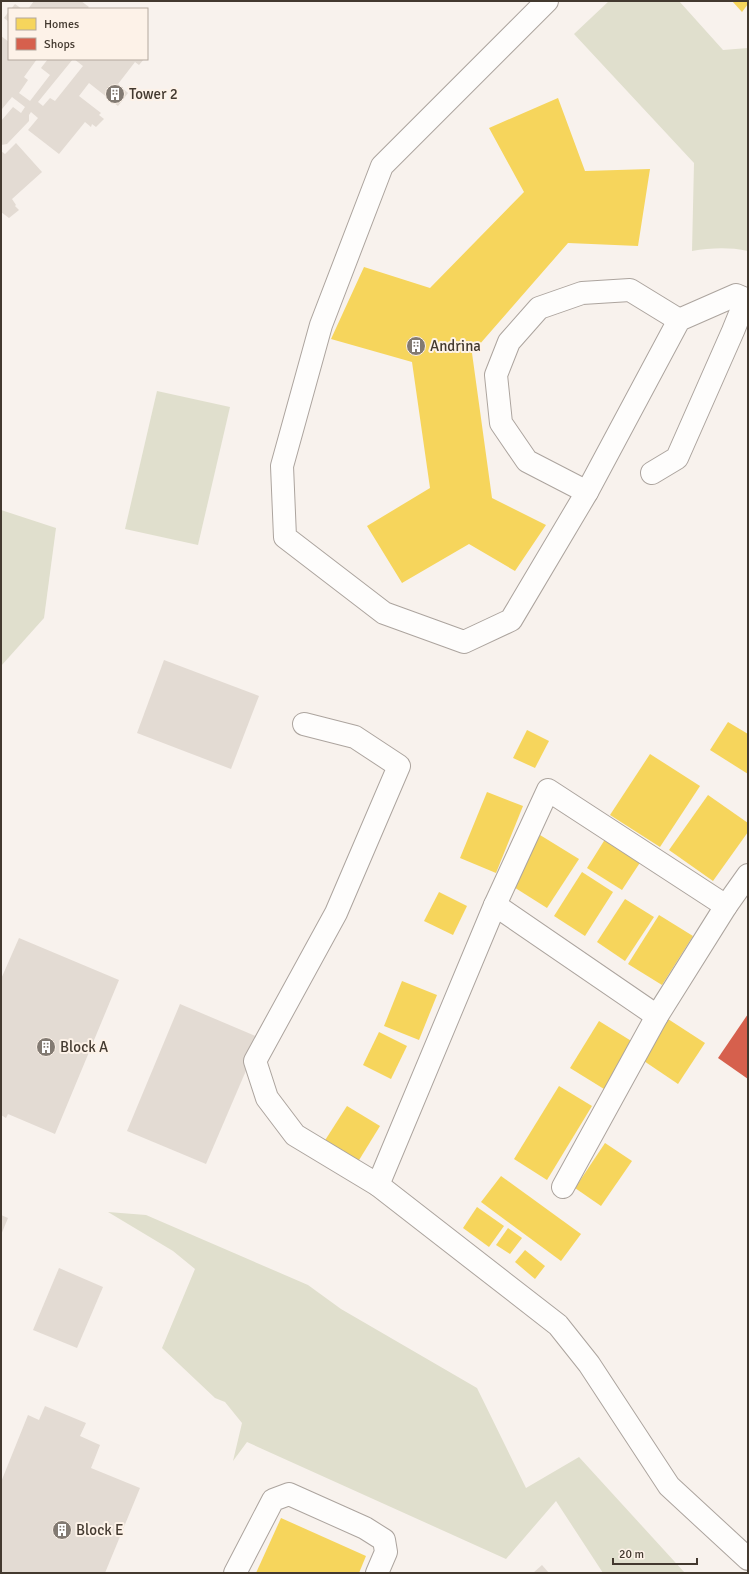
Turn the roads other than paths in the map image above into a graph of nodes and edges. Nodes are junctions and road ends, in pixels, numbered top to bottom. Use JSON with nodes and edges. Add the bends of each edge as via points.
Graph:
{"nodes":[{"id":1,"x":547,"y":1,"type":"edge"},
{"id":2,"x":747,"y":300,"type":"edge"},
{"id":3,"x":679,"y":320,"type":"junction"},
{"id":4,"x":652,"y":473,"type":"dead end"},
{"id":5,"x":587,"y":492,"type":"junction"},
{"id":6,"x":304,"y":724,"type":"dead end"},
{"id":7,"x":748,"y":875,"type":"edge"},
{"id":8,"x":495,"y":905,"type":"junction"},
{"id":9,"x":726,"y":906,"type":"junction"},
{"id":10,"x":657,"y":1016,"type":"junction"},
{"id":11,"x":378,"y":1185,"type":"junction"},
{"id":12,"x":563,"y":1187,"type":"dead end"},
{"id":13,"x":748,"y":1559,"type":"edge"},
{"id":14,"x":235,"y":1573,"type":"edge"},
{"id":15,"x":376,"y":1573,"type":"edge"}],
"edges":[{"from":1,"to":5,"type":"street","via":[[382,166],[321,324],[282,466],[285,537],[384,613],[464,642],[511,620]]},
{"from":2,"to":3,"type":"street","via":[[736,295]]},
{"from":2,"to":4,"type":"street","via":[[677,458]]},
{"from":3,"to":5,"type":"street"},
{"from":3,"to":5,"type":"street","via":[[630,290],[582,293],[539,308],[509,342],[496,375],[501,423],[527,461]]},
{"from":6,"to":11,"type":"street","via":[[356,737],[399,766],[336,913],[255,1061],[267,1098],[296,1135]]},
{"from":7,"to":9,"type":"street"},
{"from":8,"to":9,"type":"street","via":[[548,790]]},
{"from":8,"to":10,"type":"street"},
{"from":8,"to":11,"type":"street"},
{"from":9,"to":10,"type":"street"},
{"from":10,"to":12,"type":"street"},
{"from":11,"to":13,"type":"street","via":[[558,1325],[589,1364],[669,1486]]},
{"from":14,"to":15,"type":"street","via":[[274,1500],[288,1494],[365,1528],[384,1540],[386,1552]]}]}
